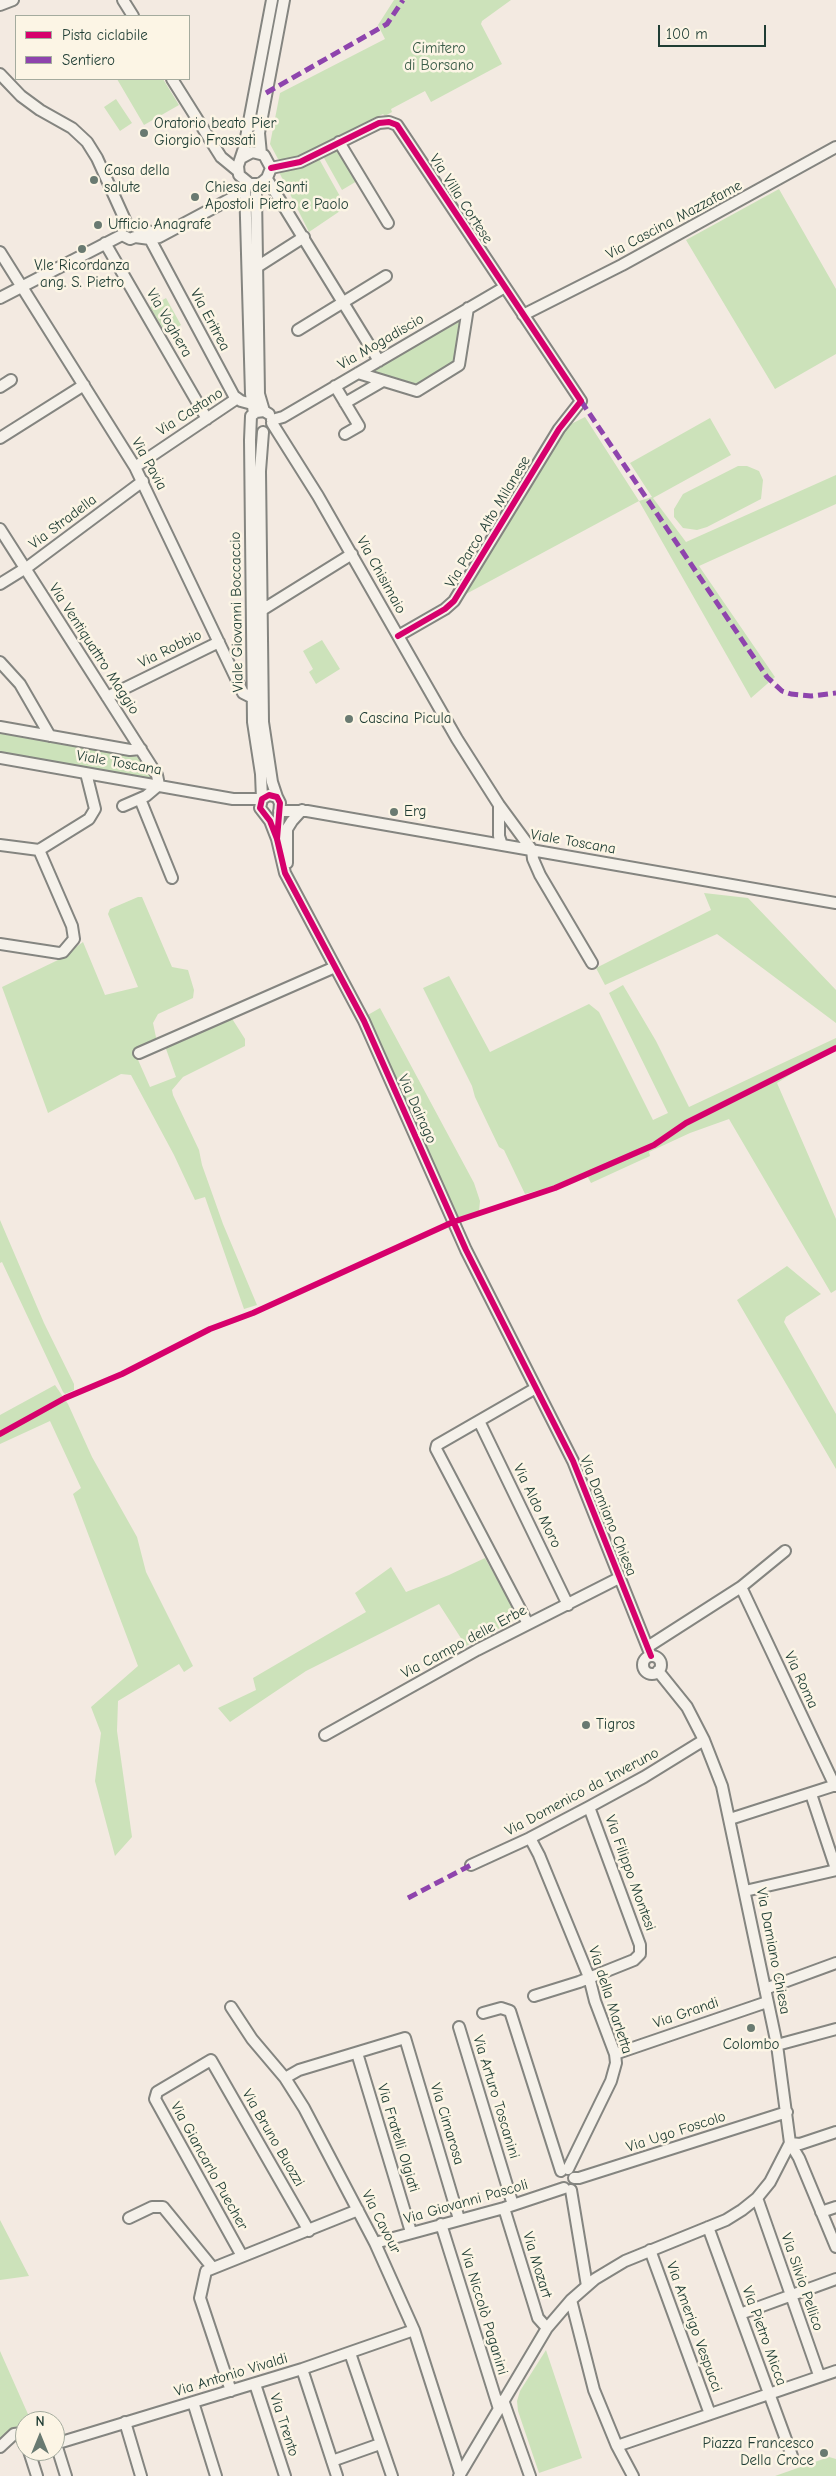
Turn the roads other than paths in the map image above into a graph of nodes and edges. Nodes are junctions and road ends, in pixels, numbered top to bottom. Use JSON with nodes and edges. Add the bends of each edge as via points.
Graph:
{"nodes":[{"id":1,"x":13,"y":0,"type":"edge"},
{"id":2,"x":123,"y":0,"type":"edge"},
{"id":3,"x":272,"y":0,"type":"edge"},
{"id":4,"x":284,"y":0,"type":"edge"},
{"id":5,"x":0,"y":5,"type":"edge"},
{"id":6,"x":132,"y":15,"type":"edge"},
{"id":7,"x":0,"y":74,"type":"edge"},
{"id":8,"x":173,"y":80,"type":"edge"},
{"id":9,"x":339,"y":142,"type":"junction"},
{"id":10,"x":836,"y":147,"type":"edge"},
{"id":11,"x":261,"y":154,"type":"junction"},
{"id":12,"x":241,"y":158,"type":"junction"},
{"id":13,"x":271,"y":168,"type":"junction"},
{"id":14,"x":238,"y":171,"type":"junction"},
{"id":15,"x":245,"y":182,"type":"junction"},
{"id":16,"x":263,"y":182,"type":"junction"},
{"id":17,"x":126,"y":222,"type":"junction"},
{"id":18,"x":388,"y":223,"type":"dead end"},
{"id":19,"x":168,"y":231,"type":"junction"},
{"id":20,"x":137,"y":233,"type":"junction"},
{"id":21,"x":122,"y":235,"type":"junction"},
{"id":22,"x":304,"y":237,"type":"junction"},
{"id":23,"x":150,"y":239,"type":"junction"},
{"id":24,"x":105,"y":243,"type":"junction"},
{"id":25,"x":0,"y":252,"type":"edge"},
{"id":26,"x":257,"y":267,"type":"junction"},
{"id":27,"x":386,"y":276,"type":"dead end"},
{"id":28,"x":23,"y":286,"type":"junction"},
{"id":29,"x":505,"y":287,"type":"junction"},
{"id":30,"x":0,"y":298,"type":"edge"},
{"id":31,"x":344,"y":302,"type":"junction"},
{"id":32,"x":468,"y":308,"type":"junction"},
{"id":33,"x":523,"y":315,"type":"junction"},
{"id":34,"x":298,"y":330,"type":"dead end"},
{"id":35,"x":379,"y":361,"type":"junction"},
{"id":36,"x":358,"y":373,"type":"junction"},
{"id":37,"x":11,"y":380,"type":"dead end"},
{"id":38,"x":383,"y":381,"type":"junction"},
{"id":39,"x":84,"y":385,"type":"junction"},
{"id":40,"x":335,"y":386,"type":"junction"},
{"id":41,"x":0,"y":387,"type":"edge"},
{"id":42,"x":236,"y":399,"type":"junction"},
{"id":43,"x":581,"y":401,"type":"joint"},
{"id":44,"x":345,"y":403,"type":"junction"},
{"id":45,"x":257,"y":409,"type":"junction"},
{"id":46,"x":207,"y":418,"type":"junction"},
{"id":47,"x":250,"y":424,"type":"junction"},
{"id":48,"x":269,"y":427,"type":"junction"},
{"id":49,"x":346,"y":434,"type":"dead end"},
{"id":50,"x":0,"y":438,"type":"edge"},
{"id":51,"x":135,"y":467,"type":"junction"},
{"id":52,"x":143,"y":481,"type":"junction"},
{"id":53,"x":0,"y":529,"type":"edge"},
{"id":54,"x":352,"y":554,"type":"junction"},
{"id":55,"x":25,"y":568,"type":"junction"},
{"id":56,"x":0,"y":584,"type":"edge"},
{"id":57,"x":262,"y":610,"type":"junction"},
{"id":58,"x":398,"y":636,"type":"junction"},
{"id":59,"x":220,"y":642,"type":"junction"},
{"id":60,"x":0,"y":662,"type":"edge"},
{"id":61,"x":107,"y":697,"type":"junction"},
{"id":62,"x":253,"y":698,"type":"junction"},
{"id":63,"x":0,"y":727,"type":"edge"},
{"id":64,"x":50,"y":736,"type":"junction"},
{"id":65,"x":141,"y":749,"type":"junction"},
{"id":66,"x":0,"y":758,"type":"edge"},
{"id":67,"x":86,"y":773,"type":"junction"},
{"id":68,"x":159,"y":786,"type":"junction"},
{"id":69,"x":233,"y":798,"type":"junction"},
{"id":70,"x":140,"y":799,"type":"junction"},
{"id":71,"x":262,"y":799,"type":"junction"},
{"id":72,"x":278,"y":799,"type":"junction"},
{"id":73,"x":499,"y":805,"type":"junction"},
{"id":74,"x":123,"y":806,"type":"dead end"},
{"id":75,"x":303,"y":810,"type":"junction"},
{"id":76,"x":279,"y":811,"type":"junction"},
{"id":77,"x":263,"y":813,"type":"junction"},
{"id":78,"x":500,"y":821,"type":"junction"},
{"id":79,"x":512,"y":824,"type":"junction"},
{"id":80,"x":277,"y":839,"type":"junction"},
{"id":81,"x":479,"y":841,"type":"junction"},
{"id":82,"x":0,"y":845,"type":"edge"},
{"id":83,"x":502,"y":845,"type":"junction"},
{"id":84,"x":40,"y":850,"type":"junction"},
{"id":85,"x":532,"y":850,"type":"junction"},
{"id":86,"x":172,"y":878,"type":"dead end"},
{"id":87,"x":288,"y":879,"type":"junction"},
{"id":88,"x":836,"y":903,"type":"edge"},
{"id":89,"x":0,"y":944,"type":"edge"},
{"id":90,"x":592,"y":963,"type":"dead end"},
{"id":91,"x":335,"y":967,"type":"junction"},
{"id":92,"x":139,"y":1053,"type":"dead end"},
{"id":93,"x":536,"y":1388,"type":"junction"},
{"id":94,"x":478,"y":1421,"type":"junction"},
{"id":95,"x":785,"y":1552,"type":"dead end"},
{"id":96,"x":619,"y":1578,"type":"junction"},
{"id":97,"x":741,"y":1587,"type":"junction"},
{"id":98,"x":568,"y":1605,"type":"junction"},
{"id":99,"x":528,"y":1624,"type":"junction"},
{"id":100,"x":650,"y":1651,"type":"junction"},
{"id":101,"x":324,"y":1735,"type":"dead end"},
{"id":102,"x":704,"y":1740,"type":"junction"},
{"id":103,"x":835,"y":1786,"type":"edge"},
{"id":104,"x":811,"y":1794,"type":"junction"},
{"id":105,"x":590,"y":1807,"type":"junction"},
{"id":106,"x":730,"y":1819,"type":"junction"},
{"id":107,"x":530,"y":1838,"type":"junction"},
{"id":108,"x":471,"y":1865,"type":"dead end"},
{"id":109,"x":836,"y":1870,"type":"edge"},
{"id":110,"x":745,"y":1890,"type":"junction"},
{"id":111,"x":836,"y":1963,"type":"edge"},
{"id":112,"x":589,"y":1977,"type":"junction"},
{"id":113,"x":765,"y":1989,"type":"junction"},
{"id":114,"x":534,"y":1996,"type":"dead end"},
{"id":115,"x":767,"y":2002,"type":"junction"},
{"id":116,"x":230,"y":2007,"type":"dead end"},
{"id":117,"x":483,"y":2014,"type":"dead end"},
{"id":118,"x":459,"y":2027,"type":"dead end"},
{"id":119,"x":836,"y":2029,"type":"edge"},
{"id":120,"x":777,"y":2046,"type":"junction"},
{"id":121,"x":357,"y":2053,"type":"junction"},
{"id":122,"x":615,"y":2054,"type":"junction"},
{"id":123,"x":211,"y":2060,"type":"joint"},
{"id":124,"x":285,"y":2078,"type":"junction"},
{"id":125,"x":788,"y":2112,"type":"junction"},
{"id":126,"x":836,"y":2132,"type":"edge"},
{"id":127,"x":790,"y":2143,"type":"junction"},
{"id":128,"x":568,"y":2173,"type":"junction"},
{"id":129,"x":567,"y":2189,"type":"junction"},
{"id":130,"x":757,"y":2198,"type":"junction"},
{"id":131,"x":508,"y":2206,"type":"junction"},
{"id":132,"x":836,"y":2206,"type":"edge"},
{"id":133,"x":358,"y":2210,"type":"junction"},
{"id":134,"x":821,"y":2212,"type":"junction"},
{"id":135,"x":128,"y":2218,"type":"dead end"},
{"id":136,"x":459,"y":2219,"type":"junction"},
{"id":137,"x":441,"y":2224,"type":"junction"},
{"id":138,"x":708,"y":2227,"type":"junction"},
{"id":139,"x":309,"y":2231,"type":"junction"},
{"id":140,"x":411,"y":2232,"type":"junction"},
{"id":141,"x":375,"y":2243,"type":"junction"},
{"id":142,"x":836,"y":2247,"type":"edge"},
{"id":143,"x":650,"y":2250,"type":"junction"},
{"id":144,"x":242,"y":2256,"type":"junction"},
{"id":145,"x":212,"y":2267,"type":"junction"},
{"id":146,"x":836,"y":2279,"type":"edge"},
{"id":147,"x":587,"y":2286,"type":"junction"},
{"id":148,"x":791,"y":2295,"type":"junction"},
{"id":149,"x":571,"y":2300,"type":"junction"},
{"id":150,"x":740,"y":2314,"type":"junction"},
{"id":151,"x":547,"y":2328,"type":"junction"},
{"id":152,"x":414,"y":2330,"type":"junction"},
{"id":153,"x":350,"y":2353,"type":"junction"},
{"id":154,"x":302,"y":2369,"type":"junction"},
{"id":155,"x":836,"y":2371,"type":"edge"},
{"id":156,"x":819,"y":2376,"type":"junction"},
{"id":157,"x":255,"y":2384,"type":"junction"},
{"id":158,"x":231,"y":2391,"type":"junction"},
{"id":159,"x":769,"y":2395,"type":"junction"},
{"id":160,"x":193,"y":2402,"type":"junction"},
{"id":161,"x":501,"y":2405,"type":"junction"},
{"id":162,"x":710,"y":2414,"type":"junction"},
{"id":163,"x":125,"y":2422,"type":"junction"},
{"id":164,"x":15,"y":2434,"type":"edge"},
{"id":165,"x":65,"y":2441,"type":"edge"},
{"id":166,"x":380,"y":2444,"type":"junction"},
{"id":167,"x":617,"y":2446,"type":"junction"},
{"id":168,"x":0,"y":2447,"type":"edge"},
{"id":169,"x":792,"y":2456,"type":"dead end"},
{"id":170,"x":33,"y":2461,"type":"edge"},
{"id":171,"x":61,"y":2461,"type":"edge"},
{"id":172,"x":332,"y":2461,"type":"junction"},
{"id":173,"x":459,"y":2475,"type":"edge"},
{"id":174,"x":37,"y":2476,"type":"edge"},
{"id":175,"x":66,"y":2476,"type":"edge"},
{"id":176,"x":141,"y":2476,"type":"edge"},
{"id":177,"x":216,"y":2476,"type":"edge"},
{"id":178,"x":285,"y":2476,"type":"edge"},
{"id":179,"x":337,"y":2476,"type":"edge"},
{"id":180,"x":392,"y":2476,"type":"edge"},
{"id":181,"x":530,"y":2476,"type":"edge"},
{"id":182,"x":633,"y":2476,"type":"edge"}],
"edges":[{"from":1,"to":5,"type":"street"},
{"from":2,"to":6,"type":"street"},
{"from":3,"to":12,"type":"street"},
{"from":4,"to":11,"type":"street","via":[[259,133]]},
{"from":7,"to":17,"type":"street","via":[[21,96],[72,128],[87,142],[98,158]]},
{"from":8,"to":14,"type":"street","via":[[221,156]]},
{"from":9,"to":13,"type":"street","name":"Via Villa Cortese","via":[[300,162]]},
{"from":9,"to":18,"type":"street"},
{"from":9,"to":29,"type":"street","name":"Via Villa Cortese","via":[[381,122],[397,125]]},
{"from":10,"to":33,"type":"street","name":"Via Cascina Mazzafame","via":[[622,265]]},
{"from":11,"to":12,"type":"street","via":[[252,152]]},
{"from":11,"to":13,"type":"street","via":[[267,158]]},
{"from":12,"to":14,"type":"street"},
{"from":13,"to":16,"type":"street"},
{"from":14,"to":15,"type":"street"},
{"from":15,"to":16,"type":"street"},
{"from":15,"to":19,"type":"street","via":[[232,198]]},
{"from":15,"to":45,"type":"street","name":"Viale Giovanni Boccaccio"},
{"from":16,"to":22,"type":"street"},
{"from":16,"to":26,"type":"street","via":[[256,194]]},
{"from":17,"to":20,"type":"street","via":[[135,224]]},
{"from":17,"to":21,"type":"street"},
{"from":19,"to":20,"type":"street"},
{"from":19,"to":23,"type":"street"},
{"from":20,"to":21,"type":"street","via":[[130,239]]},
{"from":20,"to":23,"type":"street"},
{"from":21,"to":24,"type":"street"},
{"from":22,"to":26,"type":"street"},
{"from":22,"to":31,"type":"street"},
{"from":23,"to":42,"type":"street","name":"Via Eritrea"},
{"from":24,"to":28,"type":"street"},
{"from":24,"to":46,"type":"street","name":"Via Voghera"},
{"from":25,"to":28,"type":"street","name":"Via Pavia"},
{"from":26,"to":45,"type":"street"},
{"from":27,"to":31,"type":"street"},
{"from":28,"to":30,"type":"street"},
{"from":28,"to":39,"type":"street","name":"Via Pavia"},
{"from":29,"to":32,"type":"street","name":"Via Mogadiscio"},
{"from":29,"to":33,"type":"street","name":"Via Villa Cortese"},
{"from":31,"to":34,"type":"street"},
{"from":31,"to":35,"type":"street"},
{"from":32,"to":35,"type":"street","name":"Via Mogadiscio"},
{"from":32,"to":38,"type":"street","via":[[457,367],[417,391]]},
{"from":33,"to":43,"type":"street","name":"Via Villa Cortese"},
{"from":35,"to":36,"type":"street","name":"Via Mogadiscio"},
{"from":36,"to":38,"type":"street"},
{"from":36,"to":40,"type":"street","name":"Via Mogadiscio"},
{"from":37,"to":41,"type":"street"},
{"from":38,"to":44,"type":"street"},
{"from":39,"to":50,"type":"street"},
{"from":39,"to":51,"type":"street","name":"Via Pavia"},
{"from":40,"to":44,"type":"street"},
{"from":40,"to":48,"type":"street","name":"Via Mogadiscio"},
{"from":42,"to":45,"type":"street"},
{"from":42,"to":46,"type":"street","name":"Via Castano"},
{"from":43,"to":58,"type":"street","name":"Via Parco Alto Milanese","via":[[559,429],[454,601]]},
{"from":44,"to":49,"type":"street","via":[[358,426]]},
{"from":45,"to":47,"type":"street","name":"Viale Giovanni Boccaccio"},
{"from":45,"to":48,"type":"street","via":[[269,414]]},
{"from":46,"to":51,"type":"street","name":"Via Castano"},
{"from":47,"to":48,"type":"street","via":[[254,430]]},
{"from":47,"to":62,"type":"street","name":"Viale Giovanni Boccaccio"},
{"from":48,"to":54,"type":"street","name":"Via Chisimaio","via":[[281,438]]},
{"from":48,"to":57,"type":"street","name":"Viale Giovanni Boccaccio","via":[[260,470]]},
{"from":51,"to":52,"type":"street","name":"Via Pavia"},
{"from":52,"to":55,"type":"street","name":"Via Stradella"},
{"from":52,"to":59,"type":"street","name":"Via Pavia"},
{"from":53,"to":55,"type":"street","name":"Via Ventiquattro Maggio"},
{"from":54,"to":57,"type":"street"},
{"from":54,"to":58,"type":"street","name":"Via Chisimaio"},
{"from":55,"to":56,"type":"street","name":"Via Stradella"},
{"from":55,"to":61,"type":"street","name":"Via Ventiquattro Maggio"},
{"from":57,"to":72,"type":"street","name":"Viale Giovanni Boccaccio","via":[[264,730]]},
{"from":58,"to":73,"type":"street","name":"Via Chisimaio"},
{"from":59,"to":61,"type":"street","name":"Via Robbio"},
{"from":59,"to":62,"type":"street","name":"Via Pavia","via":[[243,693]]},
{"from":60,"to":64,"type":"street","via":[[20,684]]},
{"from":61,"to":65,"type":"street","name":"Via Ventiquattro Maggio"},
{"from":62,"to":71,"type":"street","name":"Viale Giovanni Boccaccio"},
{"from":63,"to":64,"type":"street","name":"Viale Toscana"},
{"from":64,"to":65,"type":"street","name":"Viale Toscana","via":[[130,750]]},
{"from":65,"to":68,"type":"street","name":"Via Ventiquattro Maggio","via":[[158,775]]},
{"from":66,"to":67,"type":"street","name":"Viale Toscana"},
{"from":67,"to":68,"type":"street","name":"Viale Toscana"},
{"from":67,"to":84,"type":"street","via":[[95,806],[93,815]]},
{"from":68,"to":69,"type":"street","name":"Viale Toscana"},
{"from":68,"to":70,"type":"street"},
{"from":69,"to":71,"type":"street","name":"Viale Toscana"},
{"from":69,"to":77,"type":"street","name":"Viale Toscana"},
{"from":70,"to":74,"type":"street"},
{"from":70,"to":86,"type":"street"},
{"from":71,"to":72,"type":"street","via":[[269,795]]},
{"from":71,"to":77,"type":"street"},
{"from":72,"to":75,"type":"street","name":"Viale Toscana"},
{"from":72,"to":76,"type":"street"},
{"from":73,"to":78,"type":"street","name":"Via Chisimaio"},
{"from":73,"to":79,"type":"street","name":"Via Chisimaio"},
{"from":75,"to":76,"type":"street","name":"Viale Toscana"},
{"from":75,"to":81,"type":"street","name":"Viale Toscana"},
{"from":75,"to":87,"type":"street","via":[[292,821],[287,833]]},
{"from":76,"to":77,"type":"street","via":[[271,816]]},
{"from":76,"to":80,"type":"street"},
{"from":77,"to":80,"type":"street"},
{"from":78,"to":81,"type":"street","via":[[495,830]]},
{"from":78,"to":83,"type":"street","name":"Via Chisimaio"},
{"from":79,"to":83,"type":"street","via":[[511,838]]},
{"from":79,"to":85,"type":"street","name":"Via Chisimaio"},
{"from":80,"to":87,"type":"street","name":"Via Dairago"},
{"from":81,"to":83,"type":"street","name":"Viale Toscana"},
{"from":82,"to":84,"type":"street"},
{"from":83,"to":85,"type":"street","name":"Viale Toscana"},
{"from":84,"to":89,"type":"street","via":[[72,926],[74,939],[64,952],[59,953]]},
{"from":85,"to":88,"type":"street","name":"Viale Toscana"},
{"from":85,"to":90,"type":"street","name":"Via Chisimaio","via":[[540,874]]},
{"from":87,"to":91,"type":"street","name":"Via Dairago"},
{"from":91,"to":92,"type":"street"},
{"from":91,"to":93,"type":"street","name":"Via Dairago","via":[[372,1038],[466,1250]]},
{"from":93,"to":94,"type":"street"},
{"from":93,"to":96,"type":"street","name":"Via Damiano Chiesa","via":[[572,1461]]},
{"from":94,"to":98,"type":"street","name":"Via Aldo Moro"},
{"from":94,"to":99,"type":"street","via":[[437,1445],[436,1449]]},
{"from":95,"to":97,"type":"street"},
{"from":96,"to":98,"type":"street","name":"Via Campo delle Erbe"},
{"from":96,"to":100,"type":"street","name":"Via Damiano Chiesa"},
{"from":97,"to":100,"type":"street"},
{"from":97,"to":103,"type":"street","name":"Via Roma"},
{"from":98,"to":99,"type":"street","name":"Via Campo delle Erbe"},
{"from":99,"to":101,"type":"street","name":"Via Campo delle Erbe"},
{"from":100,"to":102,"type":"street","name":"Via Damiano Chiesa","via":[[644,1669],[651,1674],[658,1671],[687,1707]]},
{"from":102,"to":105,"type":"street","name":"Via Domenico da Inveruno"},
{"from":102,"to":106,"type":"street","name":"Via Damiano Chiesa","via":[[722,1786]]},
{"from":103,"to":104,"type":"street"},
{"from":104,"to":106,"type":"street"},
{"from":104,"to":109,"type":"street"},
{"from":105,"to":107,"type":"street","name":"Via Domenico da Inveruno"},
{"from":105,"to":112,"type":"street","name":"Via Filippo Montesi","via":[[640,1945],[640,1954],[634,1960]]},
{"from":106,"to":110,"type":"street","name":"Via Damiano Chiesa"},
{"from":107,"to":108,"type":"street","name":"Via Domenico da Inveruno"},
{"from":107,"to":112,"type":"street","name":"Via della Marletta"},
{"from":109,"to":110,"type":"street"},
{"from":110,"to":113,"type":"street","name":"Via Damiano Chiesa"},
{"from":111,"to":113,"type":"street"},
{"from":112,"to":114,"type":"street"},
{"from":112,"to":122,"type":"street","name":"Via della Marletta"},
{"from":113,"to":115,"type":"street","name":"Via Damiano Chiesa"},
{"from":115,"to":120,"type":"street","name":"Via Damiano Chiesa"},
{"from":115,"to":122,"type":"street","name":"Via Grandi"},
{"from":116,"to":124,"type":"street","name":"Via Cavour"},
{"from":117,"to":128,"type":"street","via":[[501,2008],[510,2011]]},
{"from":118,"to":131,"type":"street","name":"Via Arturo Toscanini"},
{"from":119,"to":120,"type":"street"},
{"from":120,"to":125,"type":"street","name":"Via Damiano Chiesa"},
{"from":121,"to":124,"type":"street","via":[[299,2070]]},
{"from":121,"to":136,"type":"street","name":"Via Cimarosa","via":[[405,2038]]},
{"from":121,"to":140,"type":"street","name":"Via Fratelli Olgiati"},
{"from":122,"to":128,"type":"street","name":"Via della Marletta","via":[[611,2081]]},
{"from":123,"to":139,"type":"street","name":"Via Bruno Buozzi"},
{"from":123,"to":144,"type":"street","name":"Via Giancarlo Puecher","via":[[157,2092],[154,2099]]},
{"from":124,"to":133,"type":"street","name":"Via Cavour"},
{"from":125,"to":127,"type":"street","name":"Via Damiano Chiesa"},
{"from":125,"to":128,"type":"street","name":"Via Ugo Foscolo","via":[[578,2178]]},
{"from":126,"to":127,"type":"street","via":[[800,2144]]},
{"from":127,"to":130,"type":"street","via":[[775,2174]]},
{"from":127,"to":134,"type":"street","name":"Via Damiano Chiesa"},
{"from":128,"to":129,"type":"street"},
{"from":128,"to":129,"type":"street","name":"Via della Marletta","via":[[574,2186]]},
{"from":129,"to":131,"type":"street","name":"Via Giovanni Pascoli"},
{"from":129,"to":147,"type":"street"},
{"from":130,"to":138,"type":"street","via":[[737,2213]]},
{"from":130,"to":148,"type":"street","name":"Via Silvio Pellico"},
{"from":131,"to":136,"type":"street","name":"Via Giovanni Pascoli"},
{"from":131,"to":151,"type":"street","name":"Via Mozart","via":[[538,2318]]},
{"from":132,"to":134,"type":"street"},
{"from":133,"to":139,"type":"street"},
{"from":133,"to":141,"type":"street","name":"Via Cavour"},
{"from":134,"to":142,"type":"street","name":"Via Damiano Chiesa"},
{"from":135,"to":145,"type":"street","via":[[152,2208],[163,2208]]},
{"from":136,"to":137,"type":"street","name":"Via Giovanni Pascoli"},
{"from":137,"to":140,"type":"street","name":"Via Giovanni Pascoli"},
{"from":137,"to":161,"type":"street","name":"Via Niccolò Paganini"},
{"from":138,"to":143,"type":"street"},
{"from":138,"to":150,"type":"street","name":"Via Pietro Micca"},
{"from":139,"to":144,"type":"street"},
{"from":140,"to":141,"type":"street","name":"Via Giovanni Pascoli"},
{"from":141,"to":152,"type":"street","name":"Via Cavour"},
{"from":143,"to":147,"type":"street","via":[[625,2261]]},
{"from":143,"to":162,"type":"street","name":"Via Amerigo Vespucci"},
{"from":144,"to":145,"type":"street"},
{"from":145,"to":158,"type":"street","via":[[206,2271],[200,2298]]},
{"from":146,"to":148,"type":"street"},
{"from":147,"to":149,"type":"street"},
{"from":148,"to":150,"type":"street"},
{"from":148,"to":156,"type":"street","name":"Via Silvio Pellico"},
{"from":149,"to":151,"type":"street"},
{"from":149,"to":167,"type":"street","via":[[594,2390]]},
{"from":150,"to":159,"type":"street","name":"Via Pietro Micca"},
{"from":151,"to":161,"type":"street"},
{"from":152,"to":153,"type":"street","name":"Via Antonio Vivaldi"},
{"from":152,"to":173,"type":"street","name":"Via Cavour"},
{"from":153,"to":154,"type":"street","name":"Via Antonio Vivaldi"},
{"from":153,"to":166,"type":"street"},
{"from":154,"to":157,"type":"street","name":"Via Antonio Vivaldi"},
{"from":154,"to":172,"type":"street"},
{"from":155,"to":156,"type":"street"},
{"from":156,"to":159,"type":"street"},
{"from":157,"to":158,"type":"street","name":"Via Antonio Vivaldi"},
{"from":157,"to":178,"type":"street","name":"Via Trento"},
{"from":158,"to":160,"type":"street","name":"Via Antonio Vivaldi"},
{"from":159,"to":162,"type":"street"},
{"from":159,"to":169,"type":"street","name":"Via Pietro Micca"},
{"from":160,"to":163,"type":"street","name":"Via Antonio Vivaldi"},
{"from":160,"to":177,"type":"street"},
{"from":161,"to":173,"type":"street"},
{"from":161,"to":181,"type":"street","name":"Via Niccolò Paganini"},
{"from":162,"to":167,"type":"street"},
{"from":163,"to":165,"type":"street","name":"Via Antonio Vivaldi"},
{"from":163,"to":176,"type":"street"},
{"from":164,"to":168,"type":"street"},
{"from":166,"to":172,"type":"street"},
{"from":166,"to":180,"type":"street"},
{"from":167,"to":182,"type":"street"},
{"from":170,"to":174,"type":"street"},
{"from":171,"to":175,"type":"street"},
{"from":172,"to":179,"type":"street"}]}
